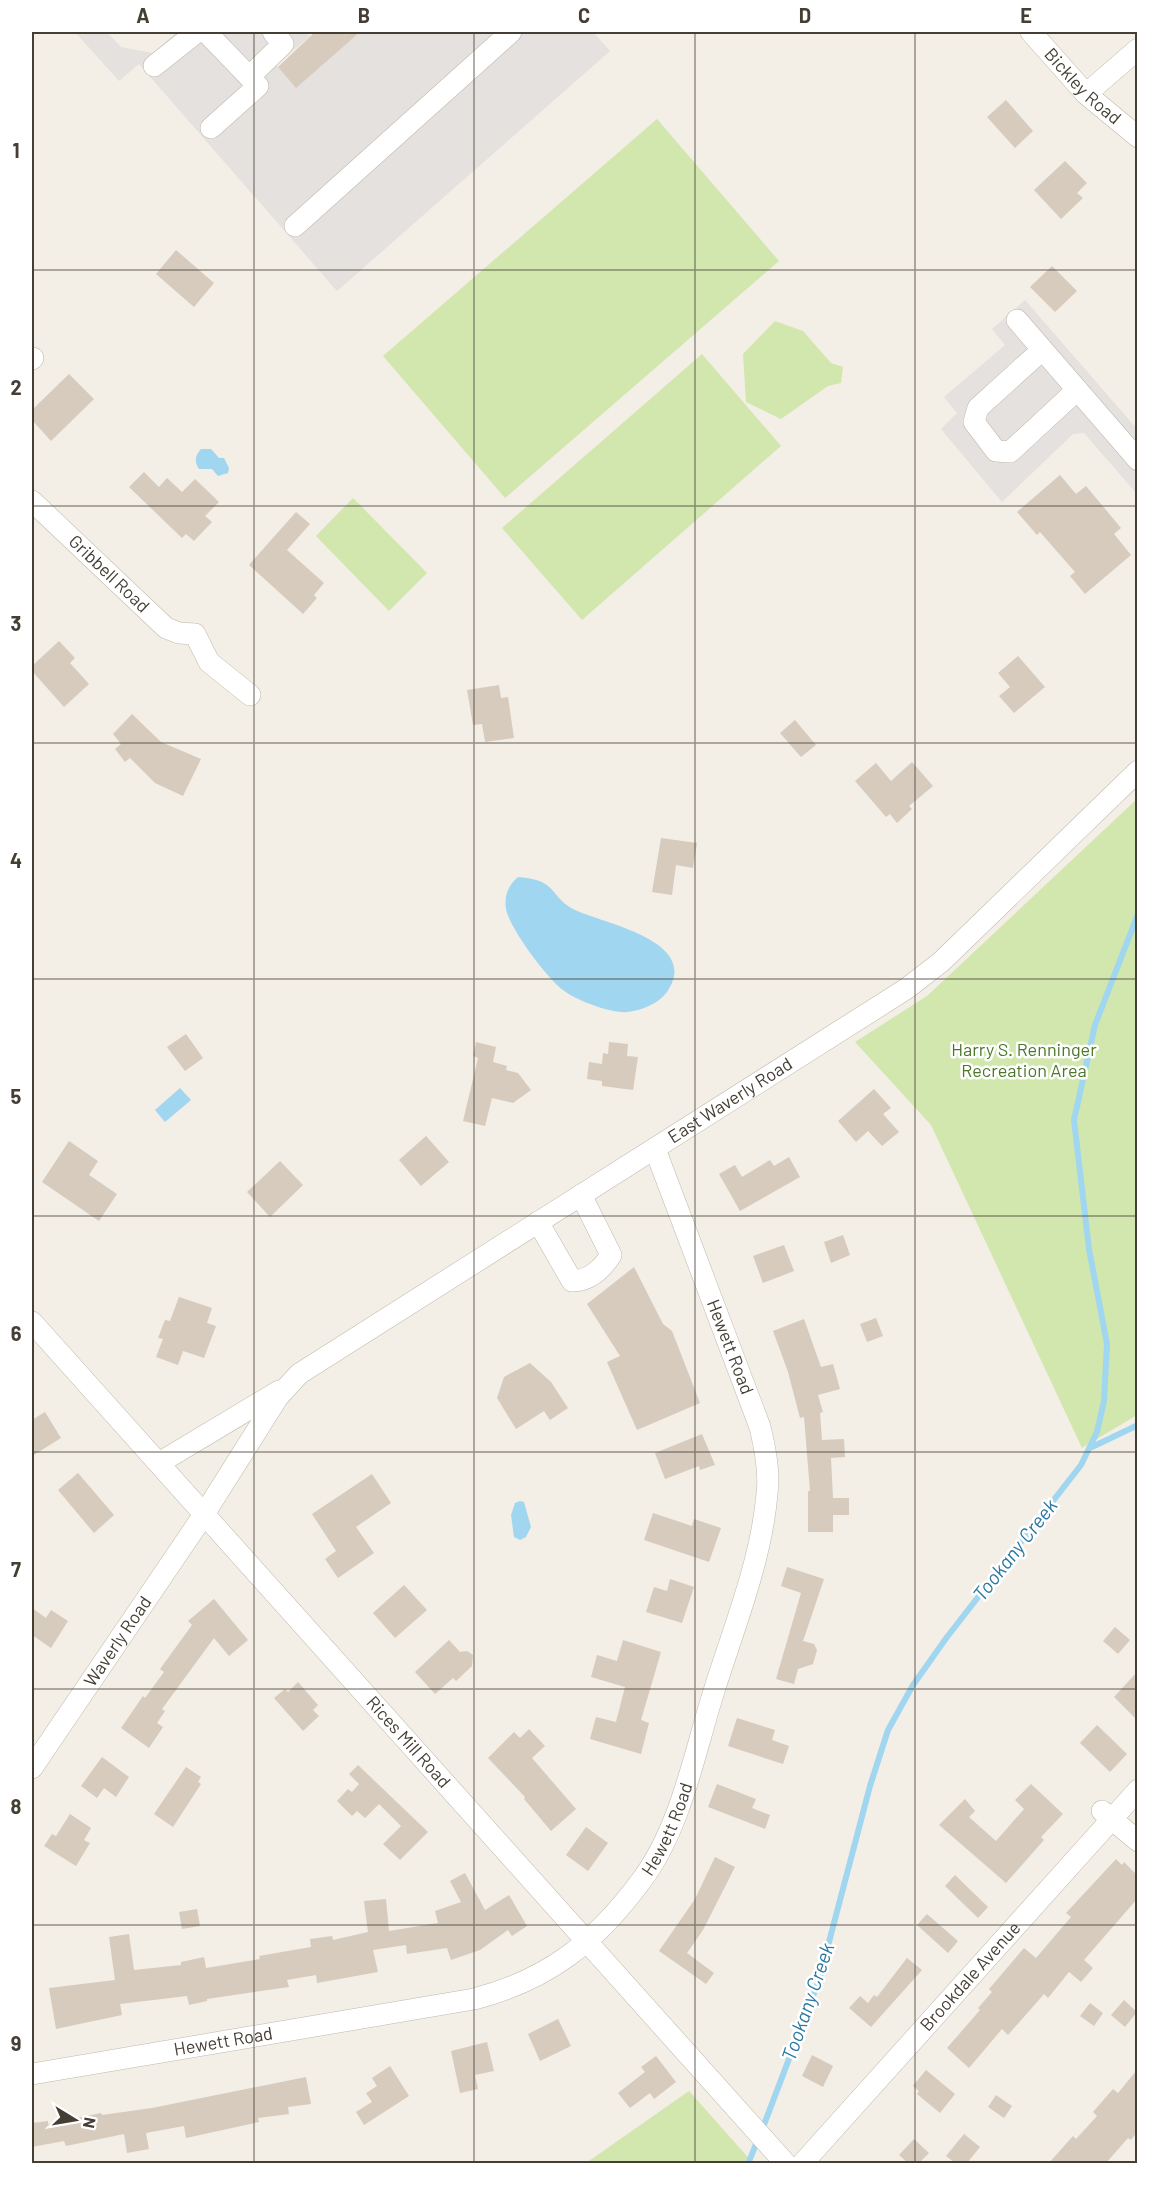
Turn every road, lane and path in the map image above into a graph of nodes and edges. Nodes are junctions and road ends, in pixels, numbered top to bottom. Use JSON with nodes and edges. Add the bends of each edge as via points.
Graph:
{"nodes":[{"id":1,"x":197,"y":32,"type":"edge"},
{"id":2,"x":206,"y":32,"type":"edge"},
{"id":3,"x":273,"y":32,"type":"edge"},
{"id":4,"x":511,"y":32,"type":"edge"},
{"id":5,"x":1031,"y":32,"type":"edge"},
{"id":6,"x":1137,"y":48,"type":"edge"},
{"id":7,"x":154,"y":66,"type":"dead end"},
{"id":8,"x":250,"y":76,"type":"junction"},
{"id":9,"x":1086,"y":94,"type":"junction"},
{"id":10,"x":211,"y":128,"type":"dead end"},
{"id":11,"x":1137,"y":137,"type":"edge"},
{"id":12,"x":295,"y":226,"type":"dead end"},
{"id":13,"x":1017,"y":320,"type":"dead end"},
{"id":14,"x":1042,"y":350,"type":"junction"},
{"id":15,"x":1077,"y":390,"type":"junction"},
{"id":16,"x":1137,"y":460,"type":"edge"},
{"id":17,"x":32,"y":501,"type":"edge"},
{"id":18,"x":250,"y":695,"type":"dead end"},
{"id":19,"x":1137,"y":771,"type":"edge"},
{"id":20,"x":655,"y":1149,"type":"junction"},
{"id":21,"x":581,"y":1195,"type":"junction"},
{"id":22,"x":538,"y":1222,"type":"junction"},
{"id":23,"x":32,"y":1322,"type":"edge"},
{"id":24,"x":287,"y":1386,"type":"junction"},
{"id":25,"x":159,"y":1463,"type":"junction"},
{"id":26,"x":204,"y":1516,"type":"junction"},
{"id":27,"x":32,"y":1768,"type":"edge"},
{"id":28,"x":1137,"y":1790,"type":"edge"},
{"id":29,"x":1107,"y":1815,"type":"junction"},
{"id":30,"x":1137,"y":1841,"type":"edge"},
{"id":31,"x":589,"y":1941,"type":"junction"},
{"id":32,"x":32,"y":2074,"type":"edge"},
{"id":33,"x":782,"y":2159,"type":"edge"},
{"id":34,"x":802,"y":2163,"type":"edge"}],
"edges":[{"from":1,"to":7,"type":"street"},
{"from":2,"to":8,"type":"street"},
{"from":3,"to":8,"type":"street","via":[[283,44]]},
{"from":4,"to":12,"type":"street"},
{"from":5,"to":9,"type":"street","name":"Bickley Road"},
{"from":6,"to":9,"type":"street"},
{"from":8,"to":10,"type":"street","via":[[258,86]]},
{"from":9,"to":11,"type":"street","name":"Bickley Road"},
{"from":13,"to":14,"type":"street"},
{"from":14,"to":15,"type":"street"},
{"from":14,"to":15,"type":"street","via":[[978,408],[974,422],[996,451],[1010,452]]},
{"from":15,"to":16,"type":"street"},
{"from":17,"to":18,"type":"street","name":"Gribbell Road","via":[[166,628],[195,634],[208,662]]},
{"from":19,"to":20,"type":"street","name":"East Waverly Road","via":[[926,974]]},
{"from":20,"to":21,"type":"street","name":"East Waverly Road"},
{"from":20,"to":31,"type":"street","name":"Hewett Road","via":[[760,1426],[768,1491],[760,1542],[670,1830],[641,1882]]},
{"from":21,"to":22,"type":"street","name":"East Waverly Road"},
{"from":21,"to":22,"type":"street","via":[[612,1256],[583,1281],[572,1281]]},
{"from":22,"to":24,"type":"street","name":"East Waverly Road","via":[[310,1366]]},
{"from":23,"to":25,"type":"street","name":"Rices Mill Road"},
{"from":24,"to":25,"type":"street","name":"East Waverly Road"},
{"from":24,"to":26,"type":"street","name":"East Waverly Road"},
{"from":25,"to":26,"type":"street","name":"Rices Mill Road"},
{"from":26,"to":27,"type":"street","name":"Waverly Road"},
{"from":26,"to":31,"type":"street","name":"Rices Mill Road"},
{"from":28,"to":29,"type":"street","name":"Brookdale Avenue"},
{"from":29,"to":30,"type":"street"},
{"from":29,"to":34,"type":"street","name":"Brookdale Avenue"},
{"from":31,"to":32,"type":"street","name":"Hewett Road","via":[[541,1975],[474,1999]]},
{"from":31,"to":33,"type":"street","name":"Rices Mill Road"}]}
